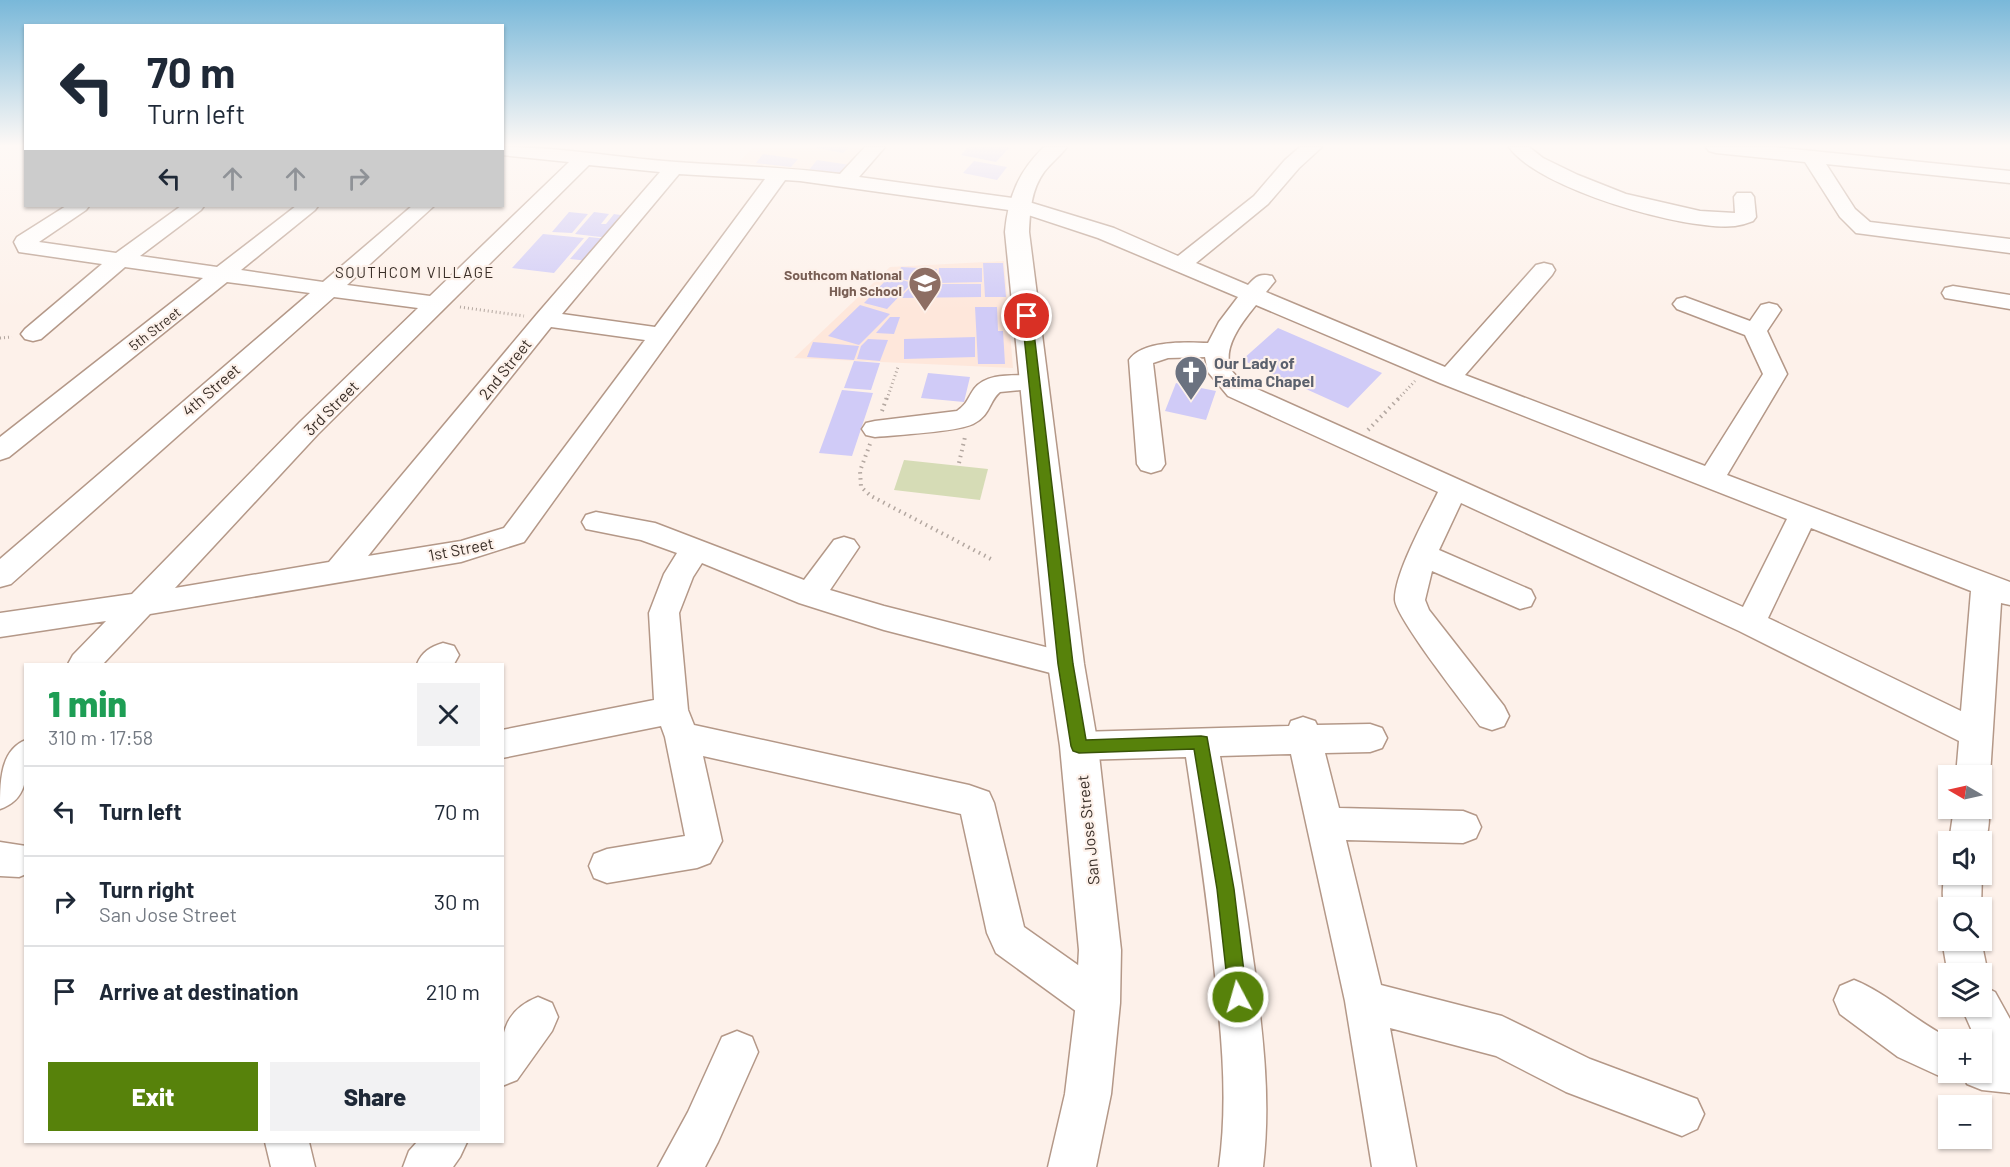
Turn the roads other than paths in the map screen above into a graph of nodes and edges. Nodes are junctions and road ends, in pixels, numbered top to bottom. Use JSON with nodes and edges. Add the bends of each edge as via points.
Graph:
{"nodes":[{"id":1,"x":551,"y":201,"type":"edge"},
{"id":2,"x":634,"y":201,"type":"edge"},
{"id":3,"x":772,"y":201,"type":"edge"},
{"id":4,"x":993,"y":201,"type":"edge"},
{"id":5,"x":1020,"y":201,"type":"edge"},
{"id":6,"x":1259,"y":201,"type":"edge"},
{"id":7,"x":1631,"y":201,"type":"edge"},
{"id":8,"x":1744,"y":201,"type":"edge"},
{"id":9,"x":1840,"y":201,"type":"edge"},
{"id":10,"x":1019,"y":205,"type":"junction"},
{"id":11,"x":78,"y":207,"type":"edge"},
{"id":12,"x":193,"y":207,"type":"edge"},
{"id":13,"x":307,"y":207,"type":"edge"},
{"id":14,"x":423,"y":207,"type":"edge"},
{"id":15,"x":2010,"y":246,"type":"edge"},
{"id":16,"x":122,"y":259,"type":"junction"},
{"id":17,"x":1189,"y":259,"type":"junction"},
{"id":18,"x":1544,"y":270,"type":"dead end"},
{"id":19,"x":224,"y":275,"type":"junction"},
{"id":20,"x":328,"y":288,"type":"junction"},
{"id":21,"x":1258,"y":288,"type":"junction"},
{"id":22,"x":1953,"y":293,"type":"dead end"},
{"id":23,"x":2010,"y":302,"type":"edge"},
{"id":24,"x":435,"y":304,"type":"junction"},
{"id":25,"x":1685,"y":304,"type":"dead end"},
{"id":26,"x":545,"y":319,"type":"junction"},
{"id":27,"x":33,"y":334,"type":"dead end"},
{"id":28,"x":663,"y":335,"type":"junction"},
{"id":29,"x":1217,"y":350,"type":"junction"},
{"id":30,"x":1438,"y":374,"type":"junction"},
{"id":31,"x":1033,"y":383,"type":"junction"},
{"id":32,"x":875,"y":429,"type":"road end"},
{"id":33,"x":0,"y":451,"type":"edge"},
{"id":34,"x":1150,"y":464,"type":"dead end"},
{"id":35,"x":1710,"y":480,"type":"junction"},
{"id":36,"x":1454,"y":487,"type":"junction"},
{"id":37,"x":1803,"y":516,"type":"junction"},
{"id":38,"x":596,"y":522,"type":"dead end"},
{"id":39,"x":844,"y":547,"type":"dead end"},
{"id":40,"x":696,"y":549,"type":"junction"},
{"id":41,"x":1422,"y":555,"type":"junction"},
{"id":42,"x":338,"y":572,"type":"junction"},
{"id":43,"x":0,"y":576,"type":"edge"},
{"id":44,"x":1999,"y":589,"type":"edge"},
{"id":45,"x":810,"y":595,"type":"junction"},
{"id":46,"x":1520,"y":598,"type":"dead end"},
{"id":47,"x":138,"y":606,"type":"junction"},
{"id":48,"x":1750,"y":623,"type":"junction"},
{"id":49,"x":0,"y":625,"type":"edge"},
{"id":50,"x":85,"y":663,"type":"edge"},
{"id":51,"x":1066,"y":664,"type":"junction"},
{"id":52,"x":1492,"y":716,"type":"dead end"},
{"id":53,"x":676,"y":724,"type":"junction"},
{"id":54,"x":1975,"y":734,"type":"junction"},
{"id":55,"x":1304,"y":735,"type":"junction"},
{"id":56,"x":1370,"y":738,"type":"dead end"},
{"id":57,"x":1201,"y":742,"type":"junction"},
{"id":58,"x":504,"y":744,"type":"edge"},
{"id":59,"x":1079,"y":746,"type":"junction"},
{"id":60,"x":24,"y":757,"type":"edge"},
{"id":61,"x":1974,"y":765,"type":"edge"},
{"id":62,"x":0,"y":794,"type":"edge"},
{"id":63,"x":1325,"y":824,"type":"junction"},
{"id":64,"x":1463,"y":827,"type":"dead end"},
{"id":65,"x":607,"y":866,"type":"dead end"},
{"id":66,"x":1854,"y":1000,"type":"dead end"},
{"id":67,"x":1365,"y":1001,"type":"junction"},
{"id":68,"x":1098,"y":1003,"type":"junction"},
{"id":69,"x":538,"y":1017,"type":"dead end"},
{"id":70,"x":1987,"y":1017,"type":"edge"},
{"id":71,"x":737,"y":1052,"type":"dead end"},
{"id":72,"x":1938,"y":1054,"type":"edge"},
{"id":73,"x":504,"y":1062,"type":"edge"},
{"id":74,"x":2010,"y":1062,"type":"edge"},
{"id":75,"x":1992,"y":1070,"type":"edge"},
{"id":76,"x":2010,"y":1072,"type":"edge"},
{"id":77,"x":1682,"y":1114,"type":"dead end"},
{"id":78,"x":287,"y":1143,"type":"edge"},
{"id":79,"x":444,"y":1143,"type":"edge"},
{"id":80,"x":293,"y":1167,"type":"edge"},
{"id":81,"x":425,"y":1167,"type":"edge"},
{"id":82,"x":680,"y":1167,"type":"edge"},
{"id":83,"x":1072,"y":1167,"type":"edge"},
{"id":84,"x":1240,"y":1167,"type":"edge"},
{"id":85,"x":1394,"y":1167,"type":"edge"}],
"edges":[{"from":1,"to":24,"type":"street","name":"3rd Street"},
{"from":2,"to":26,"type":"street","name":"2nd Street"},
{"from":3,"to":28,"type":"street","name":"1st Street"},
{"from":4,"to":10,"type":"street"},
{"from":5,"to":10,"type":"main road","name":"San Jose Street"},
{"from":6,"to":17,"type":"street"},
{"from":7,"to":8,"type":"street","via":[[1703,217],[1740,219],[1746,216]]},
{"from":9,"to":15,"type":"street","via":[[1864,228]]},
{"from":10,"to":17,"type":"street"},
{"from":10,"to":31,"type":"main road","name":"San Jose Street","via":[[1017,232]]},
{"from":11,"to":16,"type":"street","via":[[25,242],[27,248]]},
{"from":12,"to":16,"type":"street"},
{"from":13,"to":19,"type":"street","name":"5th Street"},
{"from":14,"to":20,"type":"street","name":"4th Street"},
{"from":16,"to":19,"type":"street"},
{"from":16,"to":27,"type":"street"},
{"from":17,"to":21,"type":"street"},
{"from":18,"to":30,"type":"street"},
{"from":19,"to":20,"type":"street"},
{"from":19,"to":33,"type":"street","name":"5th Street"},
{"from":20,"to":24,"type":"street"},
{"from":20,"to":43,"type":"street","name":"4th Street"},
{"from":21,"to":29,"type":"street","via":[[1221,338]]},
{"from":21,"to":30,"type":"street","via":[[1295,314]]},
{"from":22,"to":23,"type":"street"},
{"from":24,"to":47,"type":"street","name":"3rd Street"},
{"from":25,"to":35,"type":"street","via":[[1762,320],[1775,374]]},
{"from":26,"to":28,"type":"street"},
{"from":26,"to":42,"type":"street","name":"2nd Street"},
{"from":28,"to":42,"type":"street","name":"1st Street","via":[[514,535],[483,546]]},
{"from":29,"to":34,"type":"street","via":[[1166,351],[1141,360]]},
{"from":29,"to":36,"type":"street","via":[[1219,368],[1237,390]]},
{"from":30,"to":35,"type":"street"},
{"from":31,"to":32,"type":"street","via":[[994,385],[985,392],[979,407],[964,418]]},
{"from":31,"to":51,"type":"main road","name":"San Jose Street"},
{"from":35,"to":37,"type":"street"},
{"from":36,"to":41,"type":"street"},
{"from":36,"to":48,"type":"street"},
{"from":37,"to":44,"type":"street"},
{"from":37,"to":48,"type":"street"},
{"from":38,"to":40,"type":"street","via":[[645,530]]},
{"from":39,"to":45,"type":"street"},
{"from":40,"to":45,"type":"street"},
{"from":40,"to":53,"type":"street","via":[[680,574],[664,613]]},
{"from":41,"to":46,"type":"street"},
{"from":41,"to":52,"type":"street","via":[[1410,600],[1416,615]]},
{"from":42,"to":47,"type":"street","name":"1st Street"},
{"from":44,"to":54,"type":"street"},
{"from":45,"to":51,"type":"street"},
{"from":47,"to":49,"type":"street","name":"1st Street"},
{"from":47,"to":50,"type":"street","name":"3rd Street"},
{"from":48,"to":54,"type":"street"},
{"from":51,"to":59,"type":"main road","name":"San Jose Street"},
{"from":53,"to":58,"type":"street"},
{"from":53,"to":65,"type":"street","via":[[704,841],[701,848]]},
{"from":53,"to":68,"type":"street","via":[[976,803],[1010,940]]},
{"from":54,"to":61,"type":"street"},
{"from":55,"to":56,"type":"street"},
{"from":55,"to":57,"type":"street"},
{"from":55,"to":63,"type":"street"},
{"from":57,"to":59,"type":"street"},
{"from":57,"to":84,"type":"street","via":[[1226,889],[1243,1040],[1245,1139]]},
{"from":59,"to":68,"type":"main road","name":"San Jose Street","via":[[1100,950]]},
{"from":60,"to":62,"type":"street"},
{"from":63,"to":64,"type":"street"},
{"from":63,"to":67,"type":"street"},
{"from":66,"to":72,"type":"street","via":[[1913,1042]]},
{"from":67,"to":77,"type":"street","via":[[1502,1037],[1581,1077]]},
{"from":67,"to":85,"type":"street"},
{"from":68,"to":83,"type":"main road","name":"San Jose Street","via":[[1088,1094]]},
{"from":69,"to":73,"type":"street"},
{"from":70,"to":74,"type":"street"},
{"from":71,"to":82,"type":"street"},
{"from":75,"to":76,"type":"street"},
{"from":78,"to":80,"type":"street"},
{"from":79,"to":81,"type":"street"}]}
